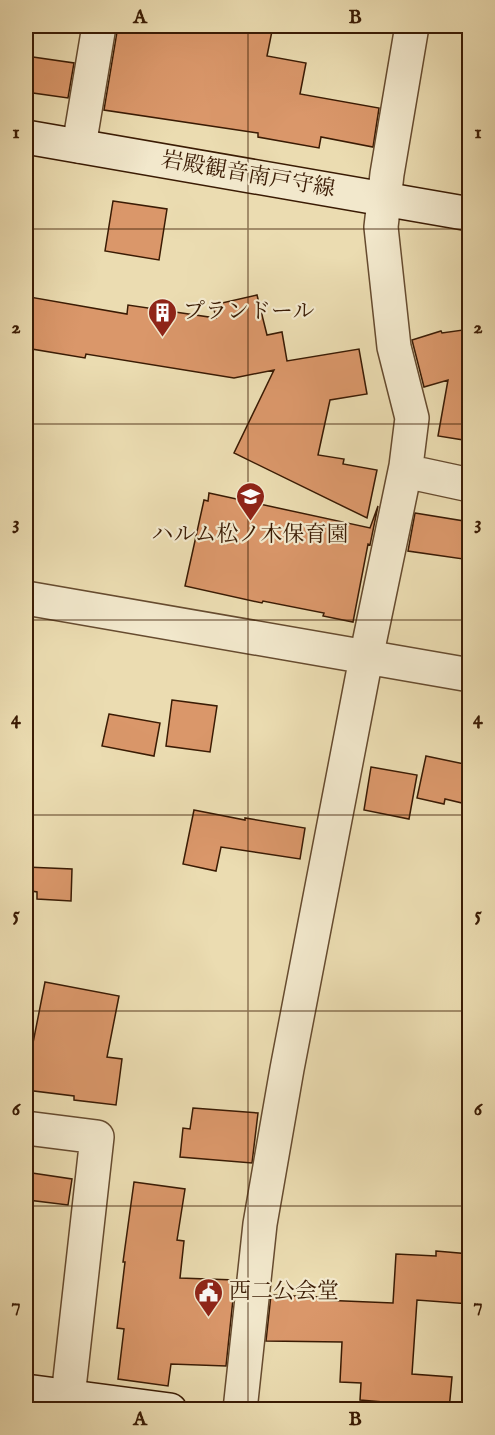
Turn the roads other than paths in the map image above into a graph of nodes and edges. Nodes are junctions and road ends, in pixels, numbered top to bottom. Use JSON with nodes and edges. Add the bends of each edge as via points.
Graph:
{"nodes":[{"id":1,"x":99,"y":26,"type":"edge"},
{"id":2,"x":412,"y":26,"type":"edge"},
{"id":3,"x":26,"y":137,"type":"edge"},
{"id":4,"x":79,"y":146,"type":"junction"},
{"id":5,"x":385,"y":199,"type":"junction"},
{"id":6,"x":470,"y":214,"type":"edge"},
{"id":7,"x":405,"y":471,"type":"junction"},
{"id":8,"x":470,"y":485,"type":"edge"},
{"id":9,"x":26,"y":598,"type":"edge"},
{"id":10,"x":366,"y":658,"type":"junction"},
{"id":11,"x":470,"y":675,"type":"edge"},
{"id":12,"x":26,"y":1128,"type":"edge"},
{"id":13,"x":26,"y":1391,"type":"edge"},
{"id":14,"x":68,"y":1397,"type":"junction"},
{"id":15,"x":170,"y":1410,"type":"edge"},
{"id":16,"x":240,"y":1410,"type":"edge"}],
"edges":[{"from":1,"to":4,"type":"street"},
{"from":2,"to":5,"type":"street"},
{"from":3,"to":4,"type":"street","name":"岩殿観音南戸守線"},
{"from":4,"to":5,"type":"street","name":"岩殿観音南戸守線"},
{"from":5,"to":6,"type":"street","name":"岩殿観音南戸守線"},
{"from":5,"to":7,"type":"street","via":[[381,227],[394,347],[412,418]]},
{"from":7,"to":8,"type":"street"},
{"from":7,"to":10,"type":"street"},
{"from":9,"to":10,"type":"street"},
{"from":10,"to":11,"type":"street"},
{"from":10,"to":16,"type":"street","via":[[260,1224]]},
{"from":12,"to":14,"type":"street","via":[[97,1137]]},
{"from":13,"to":14,"type":"street"},
{"from":14,"to":15,"type":"street"}]}
